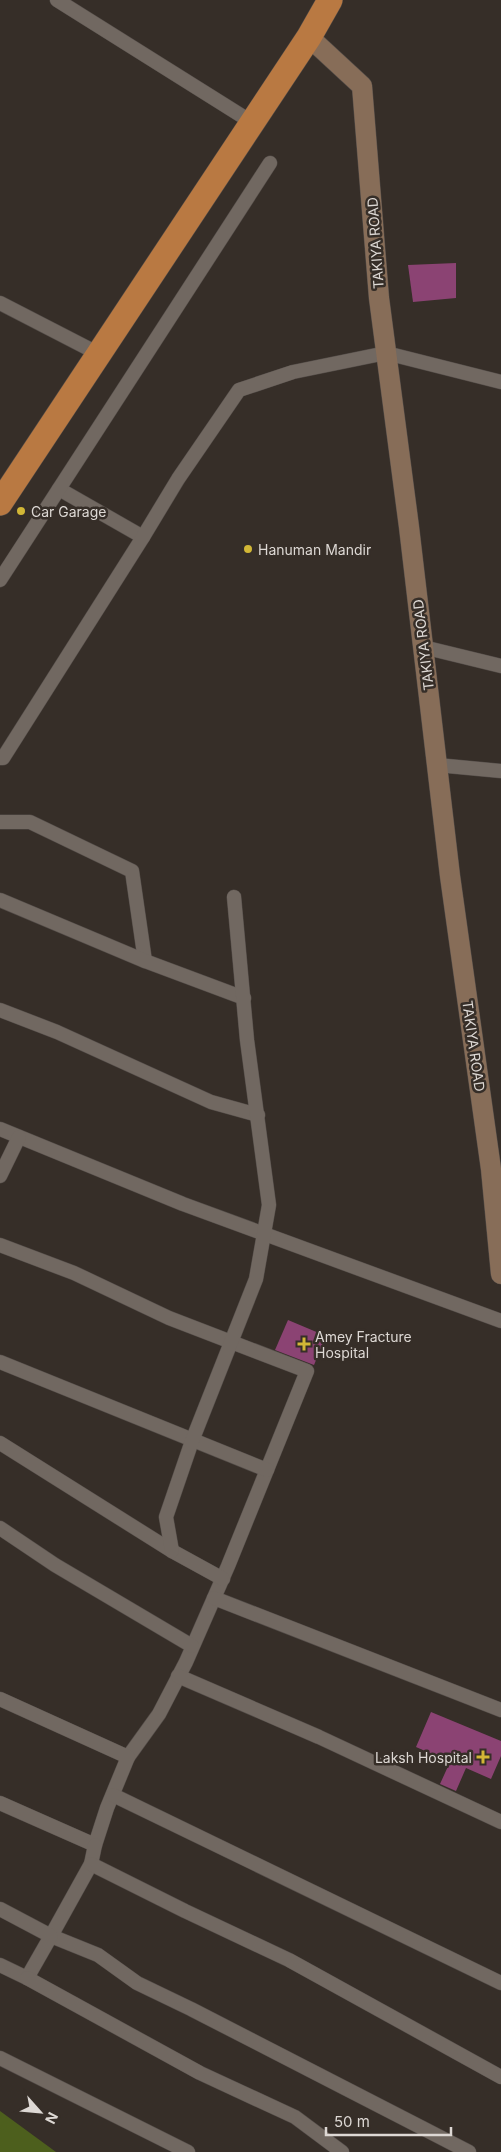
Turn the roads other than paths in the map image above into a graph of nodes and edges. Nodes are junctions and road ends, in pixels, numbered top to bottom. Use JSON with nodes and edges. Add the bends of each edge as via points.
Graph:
{"nodes":[{"id":1,"x":57,"y":0,"type":"edge"},
{"id":2,"x":330,"y":0,"type":"edge"},
{"id":3,"x":309,"y":37,"type":"junction"},
{"id":4,"x":253,"y":123,"type":"junction"},
{"id":5,"x":270,"y":163,"type":"dead end"},
{"id":6,"x":0,"y":303,"type":"edge"},
{"id":7,"x":386,"y":353,"type":"junction"},
{"id":8,"x":99,"y":354,"type":"junction"},
{"id":9,"x":501,"y":382,"type":"edge"},
{"id":10,"x":59,"y":489,"type":"junction"},
{"id":11,"x":0,"y":503,"type":"edge"},
{"id":12,"x":143,"y":537,"type":"junction"},
{"id":13,"x":0,"y":580,"type":"edge"},
{"id":14,"x":423,"y":647,"type":"junction"},
{"id":15,"x":501,"y":666,"type":"edge"},
{"id":16,"x":0,"y":758,"type":"edge"},
{"id":17,"x":437,"y":765,"type":"junction"},
{"id":18,"x":501,"y":771,"type":"edge"},
{"id":19,"x":0,"y":822,"type":"edge"},
{"id":20,"x":234,"y":897,"type":"dead end"},
{"id":21,"x":0,"y":900,"type":"edge"},
{"id":22,"x":145,"y":961,"type":"junction"},
{"id":23,"x":244,"y":998,"type":"junction"},
{"id":24,"x":0,"y":1010,"type":"edge"},
{"id":25,"x":258,"y":1115,"type":"junction"},
{"id":26,"x":0,"y":1129,"type":"edge"},
{"id":27,"x":19,"y":1137,"type":"junction"},
{"id":28,"x":0,"y":1176,"type":"edge"},
{"id":29,"x":264,"y":1234,"type":"junction"},
{"id":30,"x":0,"y":1245,"type":"edge"},
{"id":31,"x":501,"y":1274,"type":"edge"},
{"id":32,"x":501,"y":1321,"type":"edge"},
{"id":33,"x":232,"y":1342,"type":"junction"},
{"id":34,"x":0,"y":1362,"type":"edge"},
{"id":35,"x":192,"y":1441,"type":"junction"},
{"id":36,"x":0,"y":1443,"type":"edge"},
{"id":37,"x":267,"y":1470,"type":"junction"},
{"id":38,"x":0,"y":1528,"type":"edge"},
{"id":39,"x":172,"y":1551,"type":"junction"},
{"id":40,"x":223,"y":1579,"type":"junction"},
{"id":41,"x":214,"y":1598,"type":"junction"},
{"id":42,"x":192,"y":1646,"type":"junction"},
{"id":43,"x":178,"y":1676,"type":"junction"},
{"id":44,"x":0,"y":1699,"type":"edge"},
{"id":45,"x":501,"y":1710,"type":"edge"},
{"id":46,"x":128,"y":1757,"type":"junction"},
{"id":47,"x":113,"y":1795,"type":"junction"},
{"id":48,"x":0,"y":1803,"type":"edge"},
{"id":49,"x":501,"y":1822,"type":"edge"},
{"id":50,"x":95,"y":1845,"type":"junction"},
{"id":51,"x":92,"y":1864,"type":"junction"},
{"id":52,"x":0,"y":1909,"type":"edge"},
{"id":53,"x":51,"y":1936,"type":"junction"},
{"id":54,"x":0,"y":1965,"type":"edge"},
{"id":55,"x":27,"y":1978,"type":"junction"},
{"id":56,"x":501,"y":1983,"type":"edge"},
{"id":57,"x":0,"y":2058,"type":"edge"},
{"id":58,"x":501,"y":2076,"type":"edge"},
{"id":59,"x":188,"y":2152,"type":"edge"},
{"id":60,"x":342,"y":2152,"type":"edge"},
{"id":61,"x":469,"y":2152,"type":"edge"}],
"edges":[{"from":1,"to":4,"type":"street"},
{"from":2,"to":3,"type":"highway"},
{"from":3,"to":4,"type":"highway"},
{"from":3,"to":7,"type":"main road","name":"TAKIYA ROAD","via":[[362,86]]},
{"from":4,"to":8,"type":"highway"},
{"from":5,"to":10,"type":"street"},
{"from":6,"to":8,"type":"street"},
{"from":7,"to":9,"type":"street"},
{"from":7,"to":12,"type":"street","via":[[294,372],[239,390]]},
{"from":7,"to":14,"type":"main road","name":"TAKIYA ROAD"},
{"from":8,"to":11,"type":"highway"},
{"from":10,"to":12,"type":"street"},
{"from":10,"to":13,"type":"street"},
{"from":12,"to":16,"type":"street","via":[[3,758]]},
{"from":14,"to":15,"type":"street"},
{"from":14,"to":17,"type":"main road","name":"TAKIYA ROAD"},
{"from":17,"to":18,"type":"street"},
{"from":17,"to":31,"type":"main road","name":"TAKIYA ROAD","via":[[491,1169]]},
{"from":19,"to":22,"type":"street","via":[[30,822],[132,872]]},
{"from":20,"to":23,"type":"street"},
{"from":21,"to":22,"type":"street"},
{"from":22,"to":23,"type":"street"},
{"from":23,"to":25,"type":"street"},
{"from":24,"to":25,"type":"street","via":[[57,1032],[211,1102]]},
{"from":25,"to":29,"type":"street","via":[[269,1206]]},
{"from":26,"to":27,"type":"street"},
{"from":27,"to":28,"type":"street"},
{"from":27,"to":29,"type":"street"},
{"from":29,"to":32,"type":"street"},
{"from":29,"to":33,"type":"street","via":[[256,1279]]},
{"from":30,"to":33,"type":"street","via":[[74,1273],[169,1318]]},
{"from":33,"to":35,"type":"street"},
{"from":33,"to":37,"type":"street","via":[[308,1371]]},
{"from":34,"to":35,"type":"street"},
{"from":35,"to":37,"type":"street"},
{"from":35,"to":39,"type":"street","via":[[166,1517]]},
{"from":36,"to":39,"type":"street"},
{"from":37,"to":40,"type":"street"},
{"from":38,"to":42,"type":"street","via":[[55,1565]]},
{"from":39,"to":40,"type":"street"},
{"from":40,"to":41,"type":"street"},
{"from":41,"to":42,"type":"street"},
{"from":41,"to":45,"type":"street"},
{"from":42,"to":43,"type":"street"},
{"from":43,"to":46,"type":"street","via":[[159,1714]]},
{"from":43,"to":49,"type":"street"},
{"from":44,"to":46,"type":"street"},
{"from":46,"to":47,"type":"street"},
{"from":47,"to":50,"type":"street"},
{"from":47,"to":56,"type":"street"},
{"from":48,"to":50,"type":"street"},
{"from":50,"to":51,"type":"street"},
{"from":51,"to":53,"type":"street"},
{"from":51,"to":58,"type":"street","via":[[289,1960]]},
{"from":52,"to":53,"type":"street"},
{"from":53,"to":55,"type":"street"},
{"from":53,"to":61,"type":"street","via":[[98,1955],[137,1983]]},
{"from":54,"to":55,"type":"street"},
{"from":55,"to":60,"type":"street","via":[[200,2073],[295,2117]]},
{"from":57,"to":59,"type":"street"}]}
